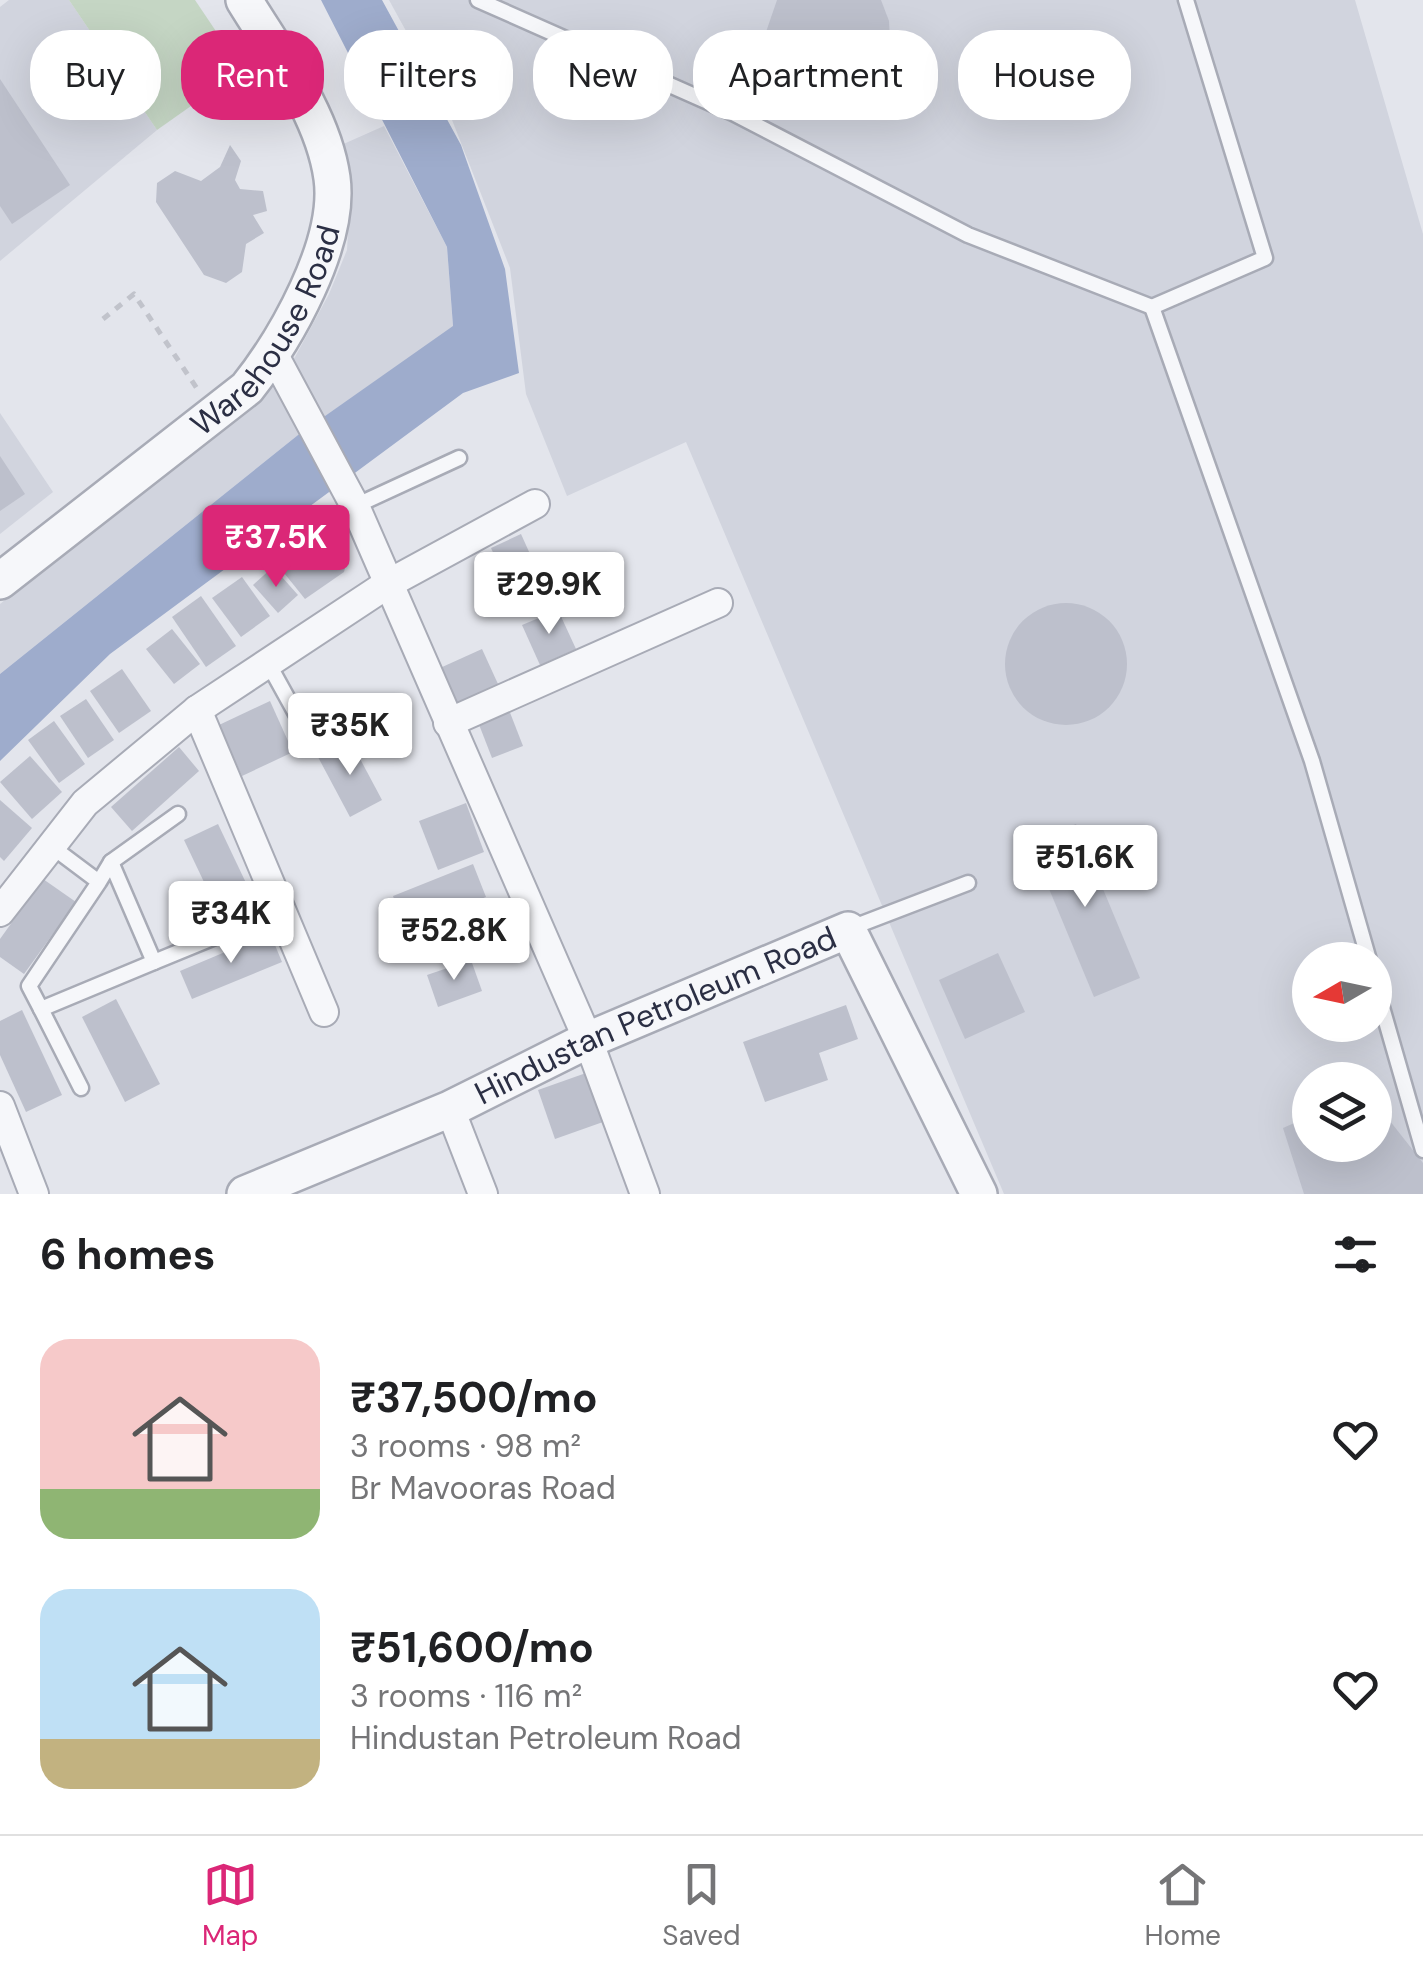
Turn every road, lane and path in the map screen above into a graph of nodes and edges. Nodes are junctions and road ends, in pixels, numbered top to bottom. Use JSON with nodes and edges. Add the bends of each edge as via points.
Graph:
{"nodes":[{"id":1,"x":244,"y":0,"type":"edge"},
{"id":2,"x":478,"y":0,"type":"edge"},
{"id":3,"x":1186,"y":0,"type":"edge"},
{"id":4,"x":1152,"y":307,"type":"junction"},
{"id":5,"x":103,"y":319,"type":"dead end"},
{"id":6,"x":274,"y":356,"type":"junction"},
{"id":7,"x":213,"y":414,"type":"junction"},
{"id":8,"x":459,"y":458,"type":"dead end"},
{"id":9,"x":352,"y":500,"type":"junction"},
{"id":10,"x":535,"y":504,"type":"dead end"},
{"id":11,"x":0,"y":581,"type":"edge"},
{"id":12,"x":386,"y":585,"type":"junction"},
{"id":13,"x":718,"y":603,"type":"dead end"},
{"id":14,"x":268,"y":663,"type":"junction"},
{"id":15,"x":196,"y":710,"type":"junction"},
{"id":16,"x":448,"y":723,"type":"junction"},
{"id":17,"x":311,"y":741,"type":"dead end"},
{"id":18,"x":178,"y":814,"type":"dead end"},
{"id":19,"x":51,"y":846,"type":"junction"},
{"id":20,"x":111,"y":862,"type":"junction"},
{"id":21,"x":99,"y":882,"type":"junction"},
{"id":22,"x":968,"y":883,"type":"dead end"},
{"id":23,"x":0,"y":912,"type":"edge"},
{"id":24,"x":254,"y":921,"type":"dead end"},
{"id":25,"x":848,"y":930,"type":"junction"},
{"id":26,"x":1363,"y":942,"type":"edge"},
{"id":27,"x":154,"y":962,"type":"junction"},
{"id":28,"x":41,"y":1008,"type":"junction"},
{"id":29,"x":324,"y":1012,"type":"dead end"},
{"id":30,"x":588,"y":1040,"type":"junction"},
{"id":31,"x":1392,"y":1042,"type":"edge"},
{"id":32,"x":80,"y":1088,"type":"dead end"},
{"id":33,"x":0,"y":1106,"type":"edge"},
{"id":34,"x":450,"y":1110,"type":"junction"},
{"id":35,"x":1423,"y":1150,"type":"edge"},
{"id":36,"x":34,"y":1194,"type":"edge"},
{"id":37,"x":245,"y":1194,"type":"edge"},
{"id":38,"x":483,"y":1194,"type":"edge"},
{"id":39,"x":645,"y":1194,"type":"edge"},
{"id":40,"x":979,"y":1194,"type":"edge"}],
"edges":[{"from":1,"to":6,"type":"street","name":"Warehouse Road","via":[[299,92],[332,179],[330,223]]},
{"from":2,"to":4,"type":"lane","via":[[733,113],[968,235]]},
{"from":3,"to":4,"type":"lane","via":[[1265,258]]},
{"from":4,"to":26,"type":"lane","via":[[1312,761]]},
{"from":5,"to":7,"type":"path","via":[[134,294]]},
{"from":6,"to":7,"type":"street","name":"Warehouse Road"},
{"from":6,"to":9,"type":"street"},
{"from":7,"to":11,"type":"street","name":"Warehouse Road"},
{"from":8,"to":9,"type":"lane"},
{"from":9,"to":12,"type":"street"},
{"from":10,"to":12,"type":"street"},
{"from":12,"to":14,"type":"street"},
{"from":12,"to":16,"type":"street"},
{"from":13,"to":16,"type":"street"},
{"from":14,"to":15,"type":"street"},
{"from":14,"to":17,"type":"lane"},
{"from":15,"to":19,"type":"street","via":[[85,803]]},
{"from":15,"to":29,"type":"street"},
{"from":16,"to":30,"type":"street"},
{"from":18,"to":20,"type":"lane"},
{"from":19,"to":21,"type":"lane"},
{"from":19,"to":23,"type":"street"},
{"from":20,"to":21,"type":"lane"},
{"from":20,"to":27,"type":"lane"},
{"from":21,"to":28,"type":"lane","via":[[28,986]]},
{"from":22,"to":25,"type":"lane"},
{"from":24,"to":27,"type":"lane"},
{"from":25,"to":30,"type":"street","name":"Hindustan Petroleum Road"},
{"from":25,"to":40,"type":"street","name":"Hindustan Petroleum Road"},
{"from":27,"to":28,"type":"lane"},
{"from":28,"to":32,"type":"lane"},
{"from":30,"to":34,"type":"street","name":"Hindustan Petroleum Road"},
{"from":30,"to":39,"type":"street"},
{"from":31,"to":35,"type":"lane"},
{"from":33,"to":36,"type":"street"},
{"from":34,"to":37,"type":"street","name":"Hindustan Petroleum Road"},
{"from":34,"to":38,"type":"street"}]}
